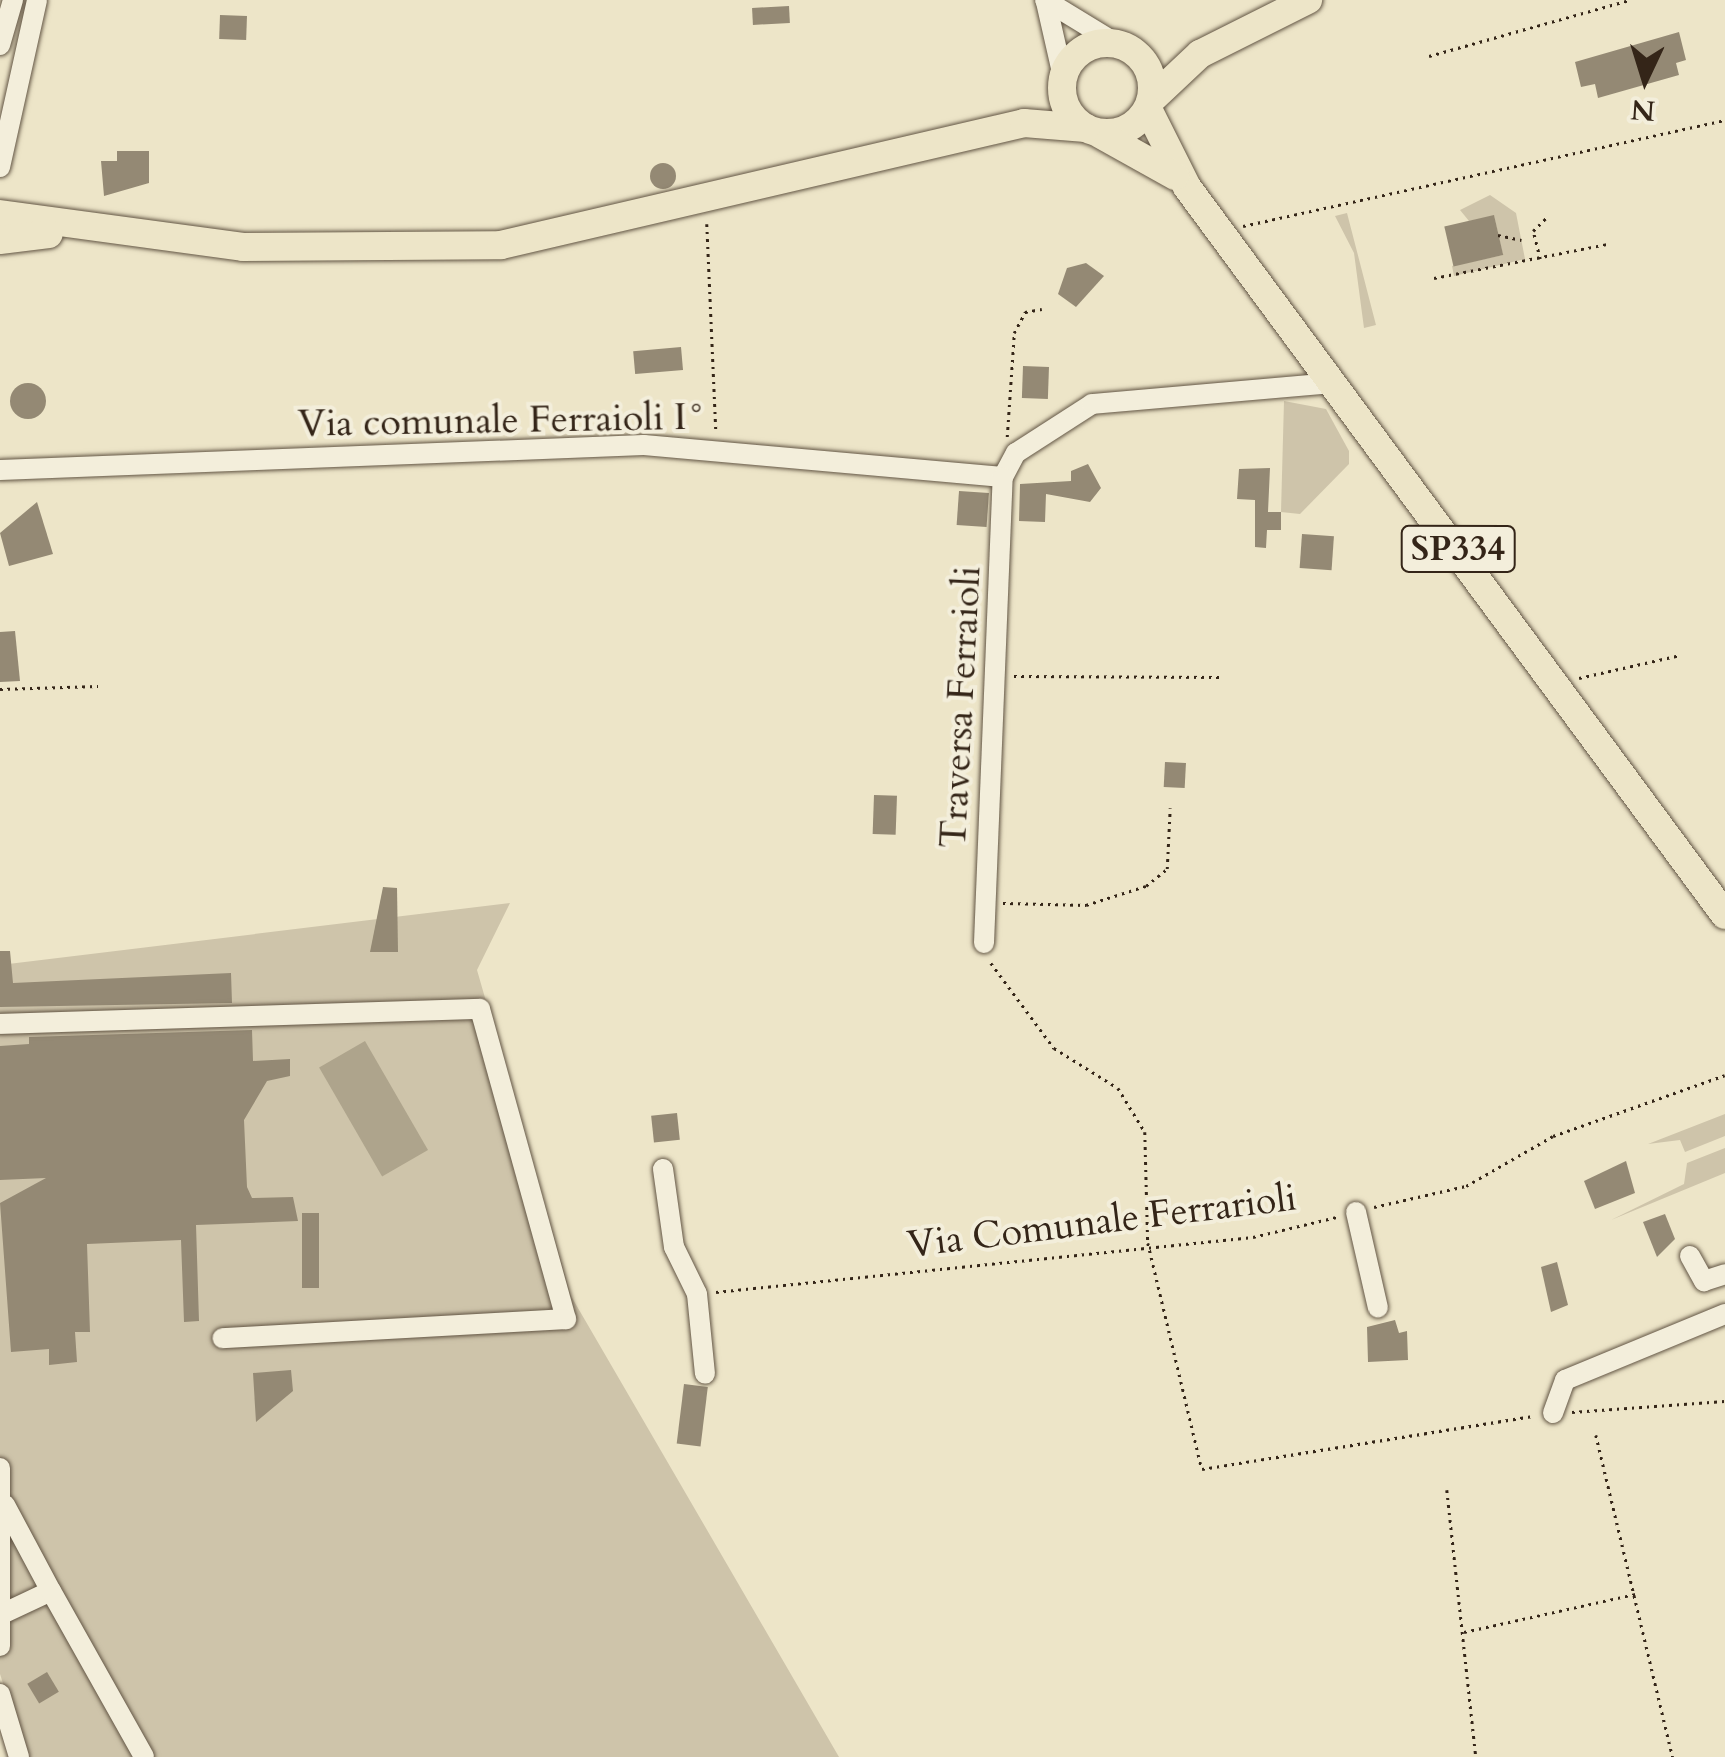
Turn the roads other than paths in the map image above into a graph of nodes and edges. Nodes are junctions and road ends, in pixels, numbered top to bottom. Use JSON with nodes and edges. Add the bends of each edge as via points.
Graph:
{"nodes":[{"id":1,"x":14,"y":0,"type":"edge"},
{"id":2,"x":36,"y":0,"type":"edge"},
{"id":3,"x":1045,"y":0,"type":"edge"},
{"id":4,"x":1308,"y":0,"type":"edge"},
{"id":5,"x":0,"y":45,"type":"edge"},
{"id":6,"x":1123,"y":46,"type":"junction"},
{"id":7,"x":1200,"y":54,"type":"junction"},
{"id":8,"x":1062,"y":82,"type":"junction"},
{"id":9,"x":1150,"y":104,"type":"junction"},
{"id":10,"x":1024,"y":123,"type":"junction"},
{"id":11,"x":1091,"y":130,"type":"junction"},
{"id":12,"x":0,"y":167,"type":"edge"},
{"id":13,"x":1187,"y":187,"type":"junction"},
{"id":14,"x":0,"y":214,"type":"edge"},
{"id":15,"x":90,"y":232,"type":"junction"},
{"id":16,"x":0,"y":240,"type":"edge"},
{"id":17,"x":1334,"y":383,"type":"junction"},
{"id":18,"x":1007,"y":467,"type":"junction"},
{"id":19,"x":0,"y":470,"type":"edge"},
{"id":20,"x":1725,"y":915,"type":"edge"},
{"id":21,"x":984,"y":943,"type":"road end"},
{"id":22,"x":0,"y":1024,"type":"edge"},
{"id":23,"x":663,"y":1169,"type":"dead end"},
{"id":24,"x":1356,"y":1212,"type":"road end"},
{"id":25,"x":1690,"y":1256,"type":"dead end"},
{"id":26,"x":1725,"y":1274,"type":"edge"},
{"id":27,"x":1378,"y":1308,"type":"dead end"},
{"id":28,"x":1725,"y":1314,"type":"edge"},
{"id":29,"x":222,"y":1338,"type":"dead end"},
{"id":30,"x":706,"y":1374,"type":"dead end"},
{"id":31,"x":1552,"y":1414,"type":"road end"},
{"id":32,"x":0,"y":1468,"type":"edge"},
{"id":33,"x":2,"y":1500,"type":"edge"},
{"id":34,"x":51,"y":1591,"type":"junction"},
{"id":35,"x":3,"y":1615,"type":"edge"},
{"id":36,"x":0,"y":1646,"type":"edge"},
{"id":37,"x":0,"y":1694,"type":"edge"},
{"id":38,"x":19,"y":1757,"type":"edge"},
{"id":39,"x":144,"y":1757,"type":"edge"}],
"edges":[{"from":1,"to":5,"type":"street"},
{"from":2,"to":12,"type":"street"},
{"from":3,"to":6,"type":"street"},
{"from":3,"to":8,"type":"street"},
{"from":4,"to":7,"type":"main road"},
{"from":6,"to":7,"type":"main road"},
{"from":6,"to":8,"type":"main road","via":[[1084,49]]},
{"from":6,"to":9,"type":"main road","via":[[1146,64]]},
{"from":7,"to":9,"type":"main road"},
{"from":8,"to":10,"type":"main road","via":[[1050,108]]},
{"from":8,"to":11,"type":"main road"},
{"from":9,"to":11,"type":"main road","via":[[1130,128]]},
{"from":9,"to":13,"type":"main road"},
{"from":10,"to":11,"type":"main road"},
{"from":10,"to":15,"type":"main road","via":[[501,245],[325,250]]},
{"from":11,"to":13,"type":"main road","via":[[1150,154]]},
{"from":13,"to":17,"type":"main road","number":"SP334"},
{"from":14,"to":15,"type":"main road"},
{"from":15,"to":16,"type":"main road"},
{"from":17,"to":18,"type":"street","via":[[1106,401]]},
{"from":17,"to":20,"type":"main road","number":"SP334"},
{"from":18,"to":19,"type":"street","name":"Via comunale Ferraioli I°","via":[[716,448]]},
{"from":18,"to":21,"type":"street","name":"Traversa Ferraioli"},
{"from":22,"to":29,"type":"street","via":[[480,1009],[566,1318]]},
{"from":23,"to":30,"type":"street","via":[[674,1248],[697,1294]]},
{"from":24,"to":27,"type":"street"},
{"from":25,"to":26,"type":"street","via":[[1704,1281]]},
{"from":28,"to":31,"type":"street","via":[[1565,1380]]},
{"from":32,"to":33,"type":"street"},
{"from":33,"to":34,"type":"street"},
{"from":33,"to":35,"type":"street"},
{"from":34,"to":35,"type":"street"},
{"from":34,"to":39,"type":"street"},
{"from":35,"to":36,"type":"street"},
{"from":37,"to":38,"type":"street"}]}
